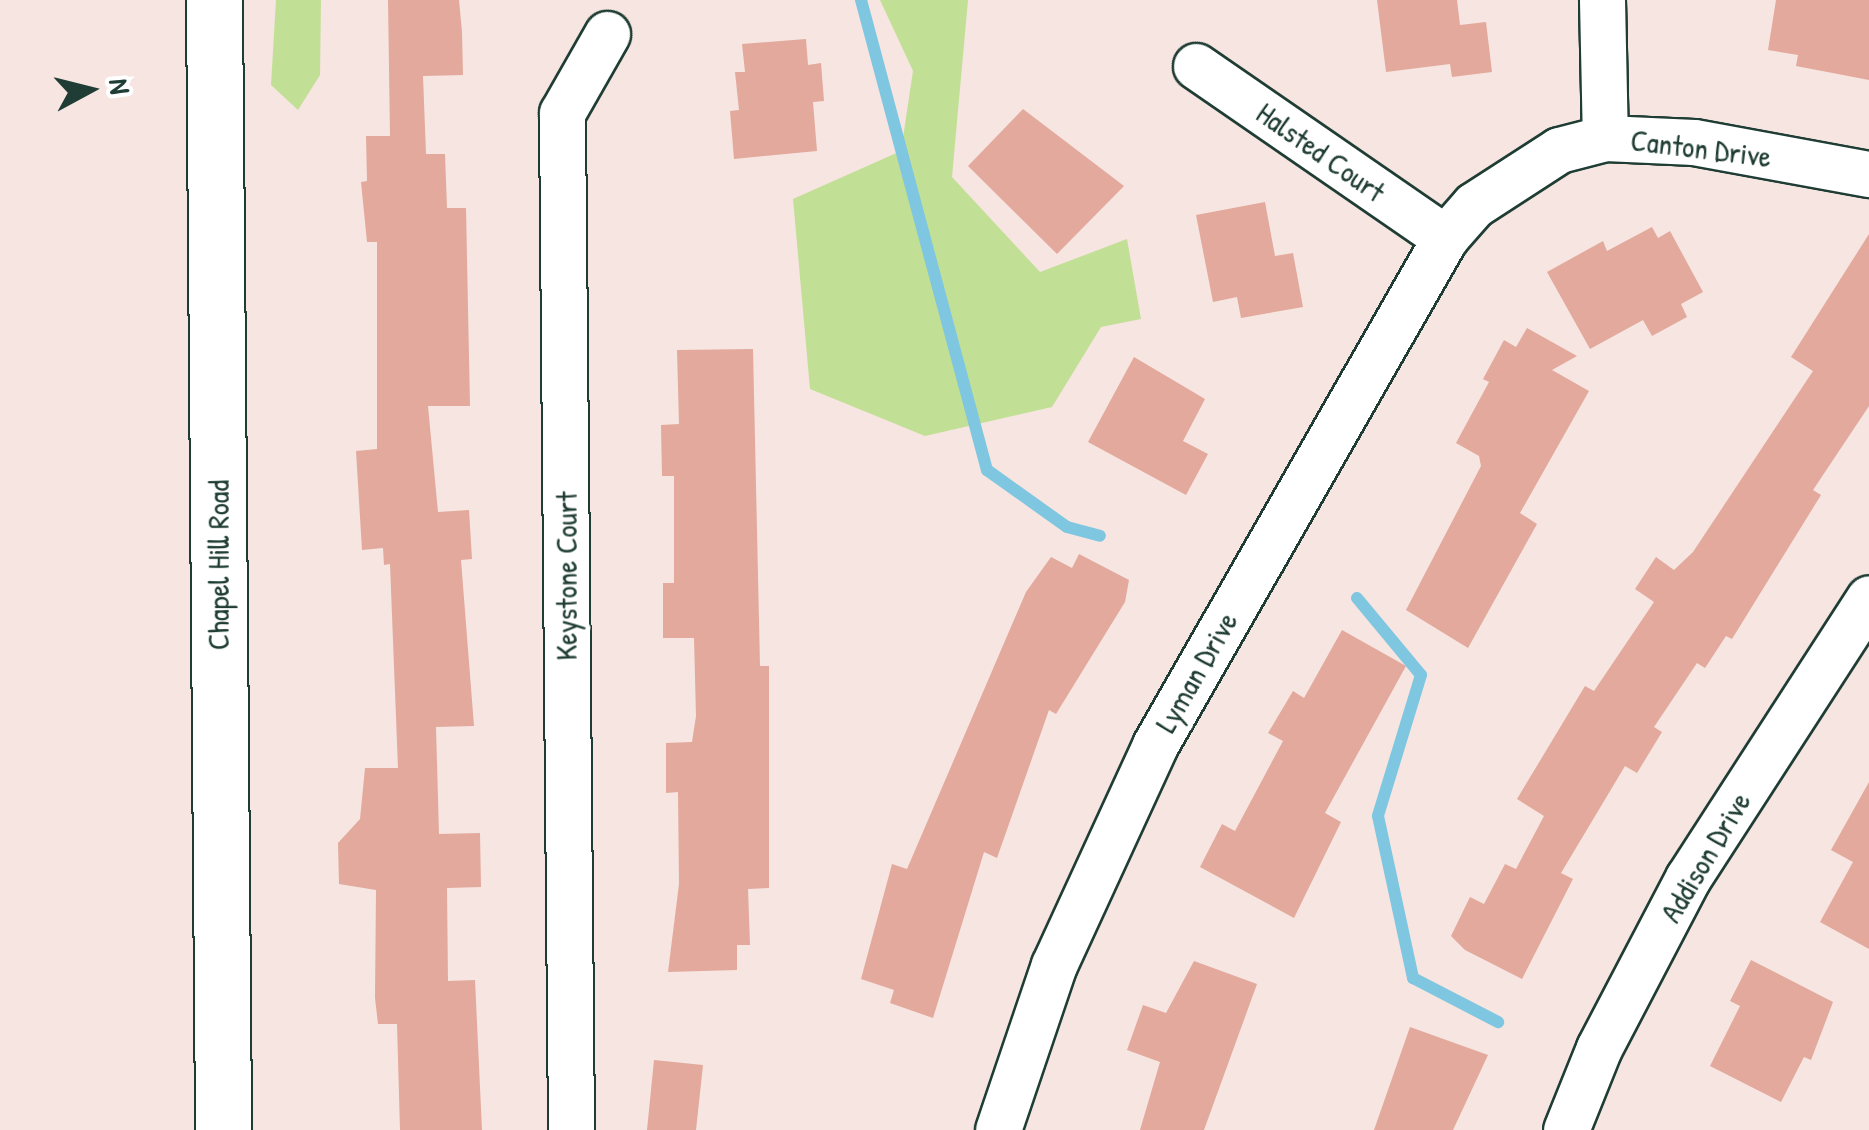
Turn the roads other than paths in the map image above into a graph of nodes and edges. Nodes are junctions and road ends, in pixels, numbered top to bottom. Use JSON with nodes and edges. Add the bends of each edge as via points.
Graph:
{"nodes":[{"id":1,"x":214,"y":0,"type":"edge"},
{"id":2,"x":1602,"y":0,"type":"edge"},
{"id":3,"x":607,"y":34,"type":"dead end"},
{"id":4,"x":1196,"y":66,"type":"dead end"},
{"id":5,"x":1605,"y":138,"type":"junction"},
{"id":6,"x":1869,"y":174,"type":"edge"},
{"id":7,"x":1445,"y":238,"type":"junction"},
{"id":8,"x":1869,"y":598,"type":"edge"},
{"id":9,"x":223,"y":1130,"type":"edge"},
{"id":10,"x":571,"y":1130,"type":"edge"},
{"id":11,"x":998,"y":1130,"type":"edge"},
{"id":12,"x":1566,"y":1130,"type":"edge"}],
"edges":[{"from":1,"to":9,"type":"street","name":"Chapel Hill Road"},
{"from":2,"to":5,"type":"street"},
{"from":3,"to":10,"type":"street","name":"Keystone Court","via":[[562,113]]},
{"from":4,"to":7,"type":"street","name":"Halsted Court"},
{"from":5,"to":6,"type":"street","name":"Canton Drive","via":[[1694,142]]},
{"from":5,"to":7,"type":"street","name":"Canton Drive","via":[[1513,173]]},
{"from":7,"to":11,"type":"street","name":"Lyman Drive","via":[[1154,744],[1054,965]]},
{"from":8,"to":12,"type":"street","name":"Addison Drive","via":[[1688,878],[1599,1048]]}]}
